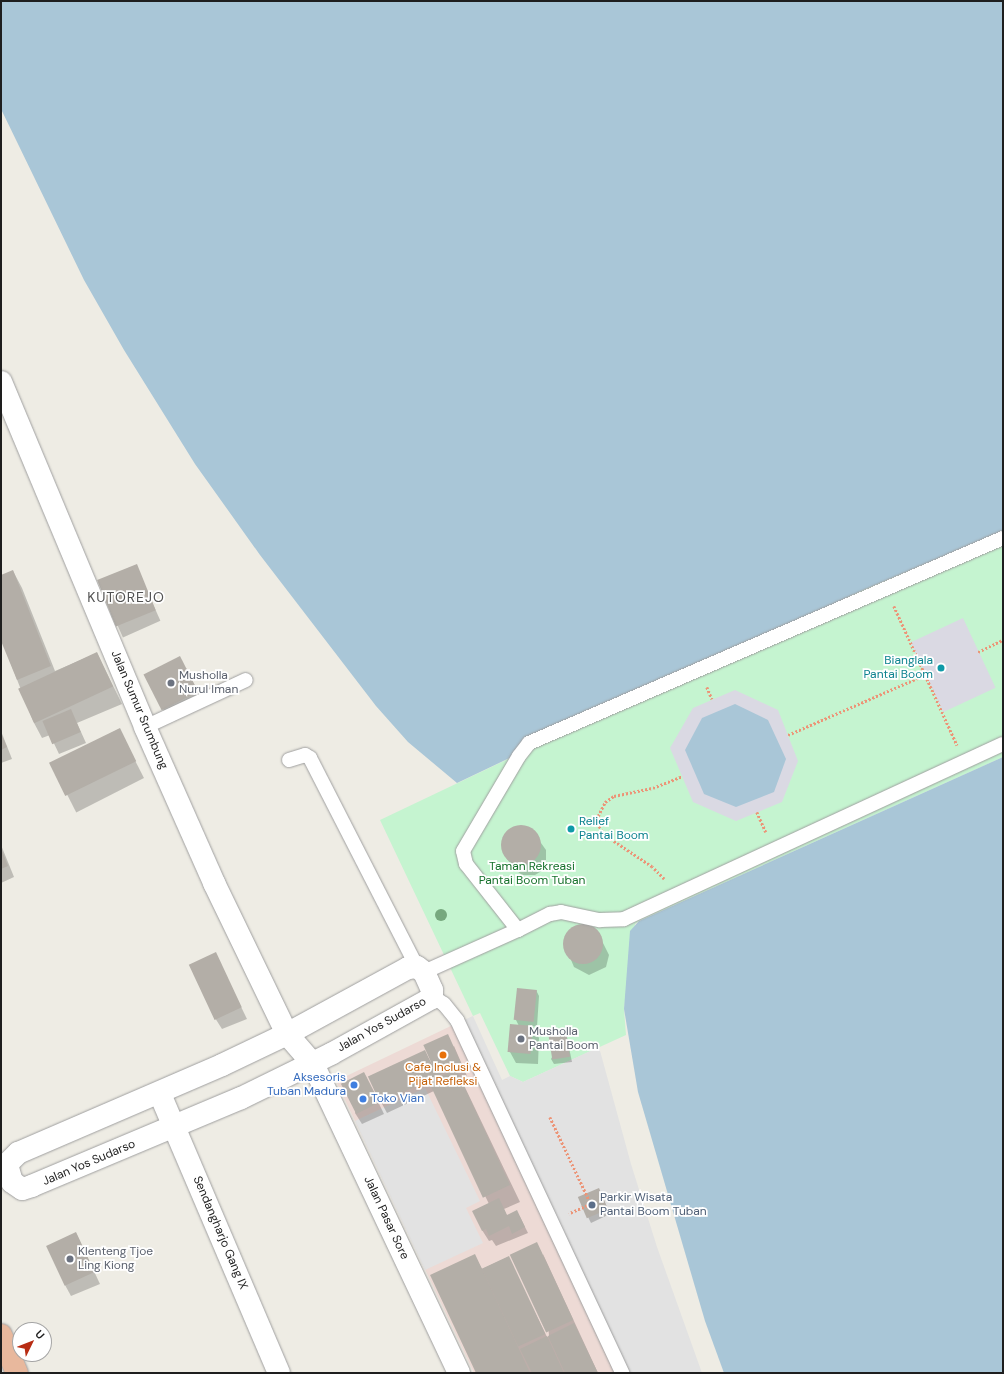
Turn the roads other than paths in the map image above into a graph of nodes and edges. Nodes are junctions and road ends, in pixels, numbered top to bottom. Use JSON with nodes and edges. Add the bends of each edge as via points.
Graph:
{"nodes":[{"id":1,"x":1,"y":382,"type":"edge"},
{"id":2,"x":1003,"y":538,"type":"edge"},
{"id":3,"x":246,"y":680,"type":"dead end"},
{"id":4,"x":145,"y":727,"type":"junction"},
{"id":5,"x":1003,"y":744,"type":"edge"},
{"id":6,"x":289,"y":760,"type":"dead end"},
{"id":7,"x":518,"y":930,"type":"junction"},
{"id":8,"x":420,"y":969,"type":"junction"},
{"id":9,"x":432,"y":996,"type":"junction"},
{"id":10,"x":287,"y":1034,"type":"junction"},
{"id":11,"x":313,"y":1064,"type":"junction"},
{"id":12,"x":160,"y":1094,"type":"junction"},
{"id":13,"x":174,"y":1127,"type":"junction"},
{"id":14,"x":5,"y":1176,"type":"edge"},
{"id":15,"x":1,"y":1336,"type":"edge"},
{"id":16,"x":17,"y":1373,"type":"edge"},
{"id":17,"x":279,"y":1373,"type":"edge"},
{"id":18,"x":459,"y":1373,"type":"edge"},
{"id":19,"x":622,"y":1373,"type":"edge"}],
"edges":[{"from":1,"to":4,"type":"street","name":"Jalan Sumur Srumbung"},
{"from":2,"to":7,"type":"lane","via":[[529,743],[463,851],[466,864]]},
{"from":3,"to":4,"type":"lane"},
{"from":4,"to":10,"type":"street","name":"Jalan Sumur Srumbung","via":[[214,883]]},
{"from":5,"to":7,"type":"lane","via":[[624,919],[600,920],[561,912],[550,914]]},
{"from":6,"to":8,"type":"lane","via":[[305,755],[310,758]]},
{"from":7,"to":8,"type":"lane"},
{"from":8,"to":9,"type":"street","name":"Jalan Yos Sudarso"},
{"from":8,"to":10,"type":"street","name":"Jalan Yos Sudarso","via":[[408,968]]},
{"from":9,"to":11,"type":"street","name":"Jalan Yos Sudarso"},
{"from":9,"to":19,"type":"lane","via":[[444,1004],[456,1020]]},
{"from":10,"to":11,"type":"street","name":"Jalan Sumur Srumbung"},
{"from":10,"to":12,"type":"street","name":"Jalan Yos Sudarso"},
{"from":11,"to":13,"type":"street","name":"Jalan Yos Sudarso"},
{"from":11,"to":18,"type":"street","name":"Jalan Pasar Sore"},
{"from":12,"to":13,"type":"street","name":"Sendangharjo Gang IX"},
{"from":12,"to":14,"type":"street","name":"Jalan Yos Sudarso","via":[[18,1153],[8,1160]]},
{"from":13,"to":14,"type":"street","name":"Jalan Yos Sudarso","via":[[28,1188],[14,1185]]},
{"from":13,"to":17,"type":"street","name":"Sendangharjo Gang IX"},
{"from":15,"to":16,"type":"highway"}]}
